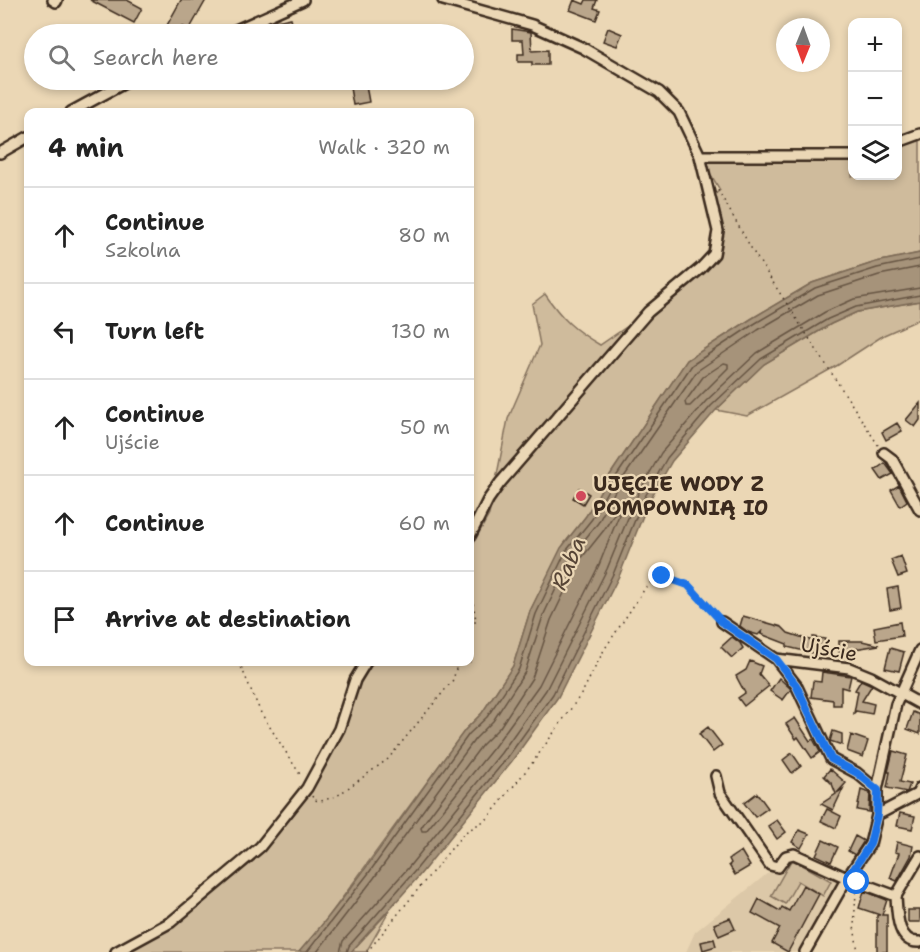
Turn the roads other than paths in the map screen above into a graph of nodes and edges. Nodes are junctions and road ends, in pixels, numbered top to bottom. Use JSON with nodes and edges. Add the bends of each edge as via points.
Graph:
{"nodes":[{"id":1,"x":303,"y":0,"type":"edge"},
{"id":2,"x":443,"y":0,"type":"edge"},
{"id":3,"x":249,"y":24,"type":"edge"},
{"id":4,"x":112,"y":90,"type":"edge"},
{"id":5,"x":78,"y":108,"type":"edge"},
{"id":6,"x":920,"y":134,"type":"edge"},
{"id":7,"x":24,"y":138,"type":"edge"},
{"id":8,"x":902,"y":140,"type":"edge"},
{"id":9,"x":0,"y":153,"type":"edge"},
{"id":10,"x":700,"y":156,"type":"junction"},
{"id":11,"x":848,"y":156,"type":"edge"},
{"id":12,"x":884,"y":453,"type":"road end"},
{"id":13,"x":920,"y":510,"type":"edge"},
{"id":14,"x":474,"y":528,"type":"edge"},
{"id":15,"x":722,"y":622,"type":"road end"},
{"id":16,"x":920,"y":650,"type":"edge"},
{"id":17,"x":776,"y":659,"type":"junction"},
{"id":18,"x":364,"y":666,"type":"edge"},
{"id":19,"x":900,"y":693,"type":"junction"},
{"id":20,"x":920,"y":704,"type":"edge"},
{"id":21,"x":716,"y":776,"type":"dead end"},
{"id":22,"x":920,"y":788,"type":"edge"},
{"id":23,"x":878,"y":790,"type":"junction"},
{"id":24,"x":877,"y":815,"type":"junction"},
{"id":25,"x":920,"y":856,"type":"edge"},
{"id":26,"x":852,"y":880,"type":"junction"},
{"id":27,"x":896,"y":896,"type":"junction"},
{"id":28,"x":920,"y":942,"type":"edge"},
{"id":29,"x":116,"y":952,"type":"edge"},
{"id":30,"x":805,"y":952,"type":"edge"}],
"edges":[{"from":1,"to":3,"type":"street"},
{"from":2,"to":10,"type":"street","via":[[532,25],[634,76],[659,92],[679,112]]},
{"from":4,"to":5,"type":"street"},
{"from":6,"to":8,"type":"street"},
{"from":7,"to":9,"type":"street"},
{"from":10,"to":11,"type":"street"},
{"from":10,"to":14,"type":"street","via":[[718,231],[714,254],[648,312],[500,483]]},
{"from":12,"to":13,"type":"street","via":[[892,459]]},
{"from":15,"to":17,"type":"street","name":"Ujście"},
{"from":16,"to":19,"type":"street"},
{"from":17,"to":19,"type":"street","name":"Ujście","via":[[849,668]]},
{"from":17,"to":23,"type":"street","via":[[796,685],[831,759]]},
{"from":18,"to":29,"type":"street","via":[[339,729],[307,788],[260,847],[171,922]]},
{"from":19,"to":20,"type":"street","name":"Ujście"},
{"from":19,"to":23,"type":"street"},
{"from":21,"to":26,"type":"street","via":[[720,793],[770,865],[778,867],[786,856],[794,854]]},
{"from":22,"to":24,"type":"street","via":[[917,794]]},
{"from":23,"to":24,"type":"street"},
{"from":24,"to":26,"type":"street","via":[[870,844]]},
{"from":25,"to":27,"type":"street"},
{"from":26,"to":27,"type":"street"},
{"from":26,"to":30,"type":"street"},
{"from":27,"to":28,"type":"street","via":[[897,921],[905,938]]}]}
